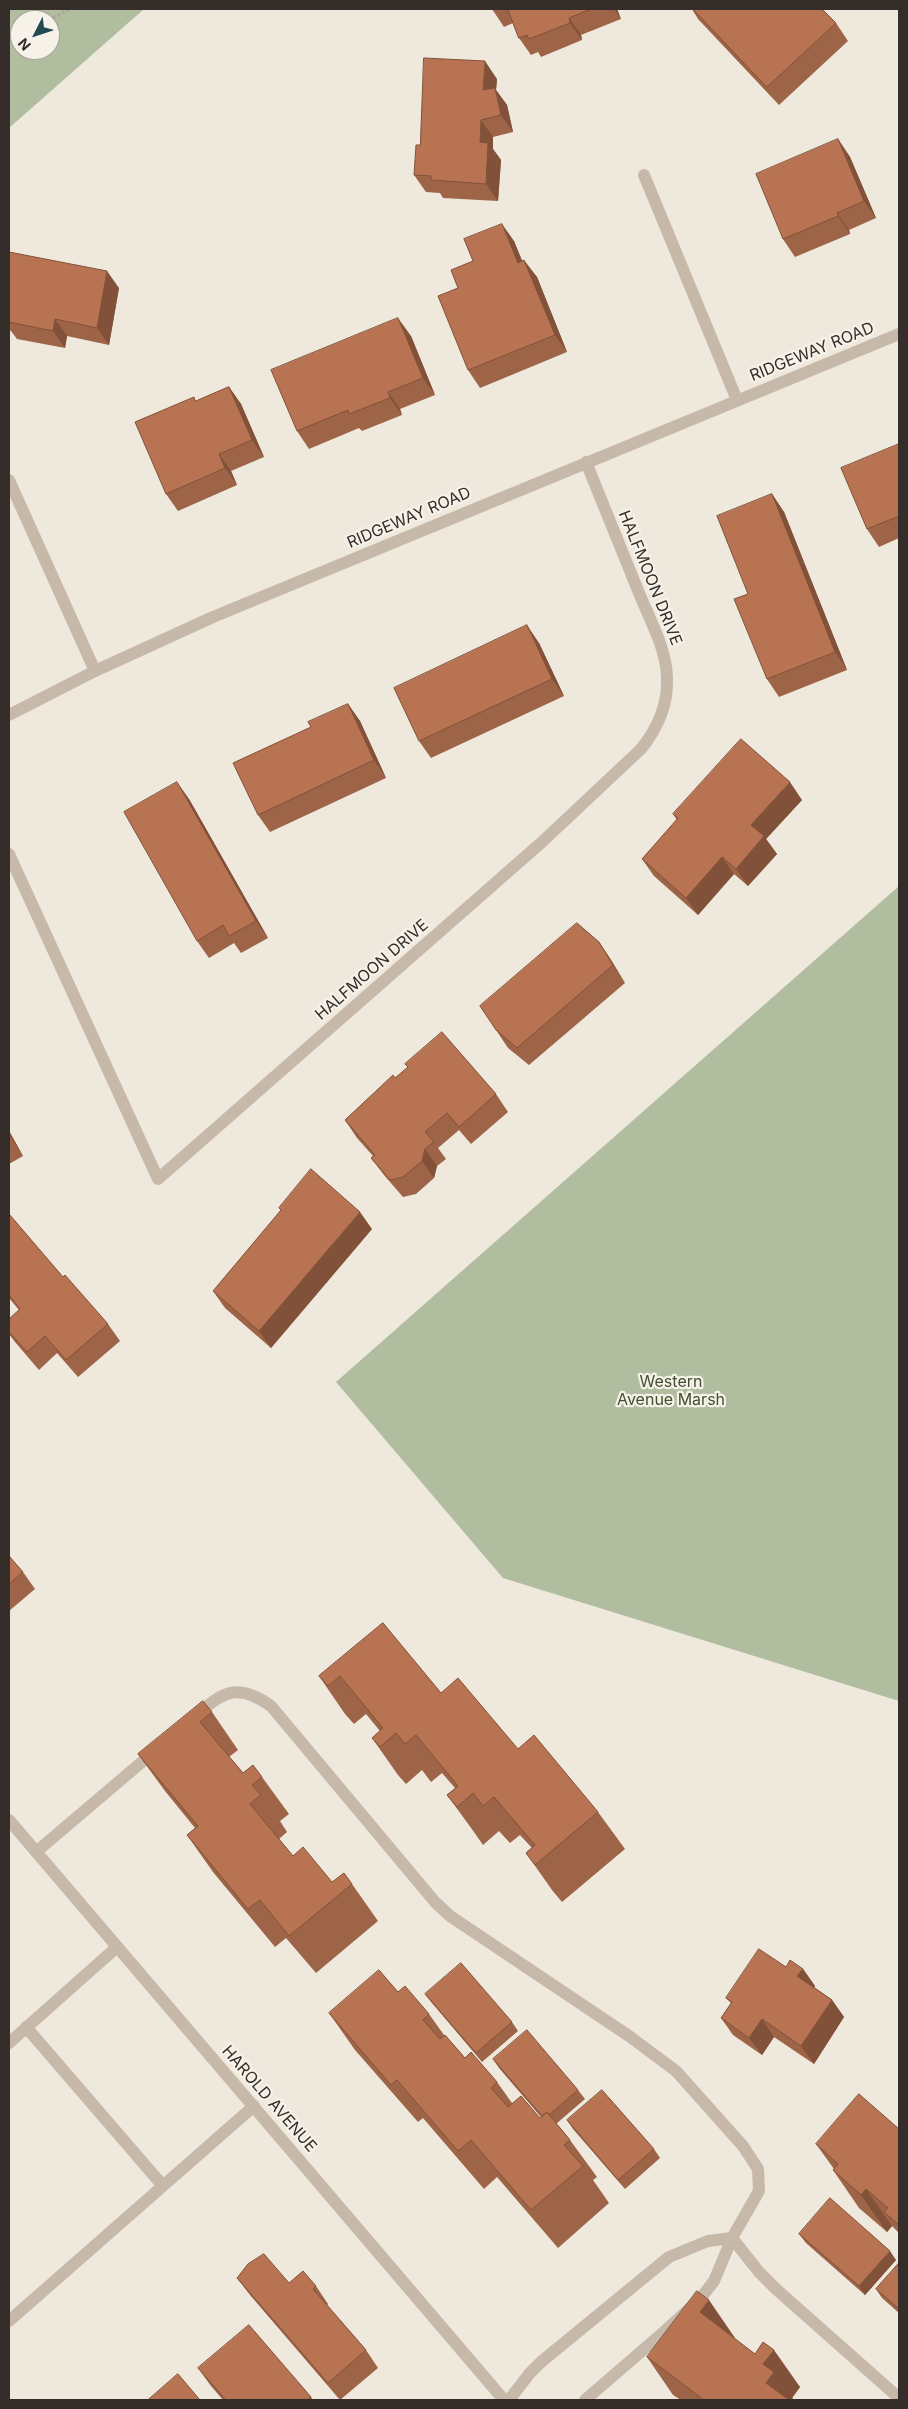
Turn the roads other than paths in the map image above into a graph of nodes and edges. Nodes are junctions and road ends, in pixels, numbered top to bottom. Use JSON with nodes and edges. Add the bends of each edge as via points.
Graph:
{"nodes":[{"id":1,"x":644,"y":175,"type":"dead end"},
{"id":2,"x":899,"y":334,"type":"edge"},
{"id":3,"x":737,"y":400,"type":"junction"},
{"id":4,"x":586,"y":462,"type":"junction"},
{"id":5,"x":9,"y":480,"type":"edge"},
{"id":6,"x":95,"y":671,"type":"junction"},
{"id":7,"x":9,"y":715,"type":"edge"},
{"id":8,"x":9,"y":854,"type":"edge"},
{"id":9,"x":185,"y":1725,"type":"edge"},
{"id":10,"x":162,"y":1744,"type":"edge"},
{"id":11,"x":9,"y":1820,"type":"edge"},
{"id":12,"x":36,"y":1852,"type":"junction"},
{"id":13,"x":117,"y":1947,"type":"junction"},
{"id":14,"x":26,"y":2027,"type":"junction"},
{"id":15,"x":9,"y":2042,"type":"edge"},
{"id":16,"x":254,"y":2106,"type":"junction"},
{"id":17,"x":163,"y":2186,"type":"junction"},
{"id":18,"x":732,"y":2238,"type":"junction"},
{"id":19,"x":9,"y":2321,"type":"edge"},
{"id":20,"x":899,"y":2398,"type":"edge"},
{"id":21,"x":504,"y":2400,"type":"edge"},
{"id":22,"x":509,"y":2400,"type":"edge"},
{"id":23,"x":585,"y":2400,"type":"edge"}],
"edges":[{"from":1,"to":3,"type":"street","name":"RIDGEWAY ROAD"},
{"from":2,"to":3,"type":"street","name":"RIDGEWAY ROAD"},
{"from":3,"to":4,"type":"street","name":"RIDGEWAY ROAD"},
{"from":4,"to":6,"type":"street","name":"RIDGEWAY ROAD","via":[[213,617]]},
{"from":4,"to":8,"type":"street","name":"HALFMOON DRIVE","via":[[665,661],[666,697],[653,733],[641,749],[542,842],[158,1179]]},
{"from":5,"to":6,"type":"street"},
{"from":6,"to":7,"type":"street","name":"RIDGEWAY ROAD"},
{"from":9,"to":18,"type":"street","via":[[222,1695],[248,1692],[259,1697],[296,1733],[450,1916],[676,2071],[743,2146],[758,2168],[759,2191]]},
{"from":10,"to":12,"type":"street"},
{"from":11,"to":12,"type":"street","name":"HAROLD AVENUE"},
{"from":12,"to":13,"type":"street","name":"HAROLD AVENUE"},
{"from":13,"to":14,"type":"street"},
{"from":13,"to":16,"type":"street","name":"HAROLD AVENUE"},
{"from":14,"to":15,"type":"street"},
{"from":14,"to":17,"type":"street"},
{"from":16,"to":17,"type":"street"},
{"from":16,"to":21,"type":"street","name":"HAROLD AVENUE"},
{"from":17,"to":19,"type":"street"},
{"from":18,"to":20,"type":"street","via":[[776,2289]]},
{"from":18,"to":22,"type":"street","via":[[708,2241],[669,2257],[530,2372]]},
{"from":18,"to":23,"type":"street","via":[[714,2281],[700,2299]]}]}
